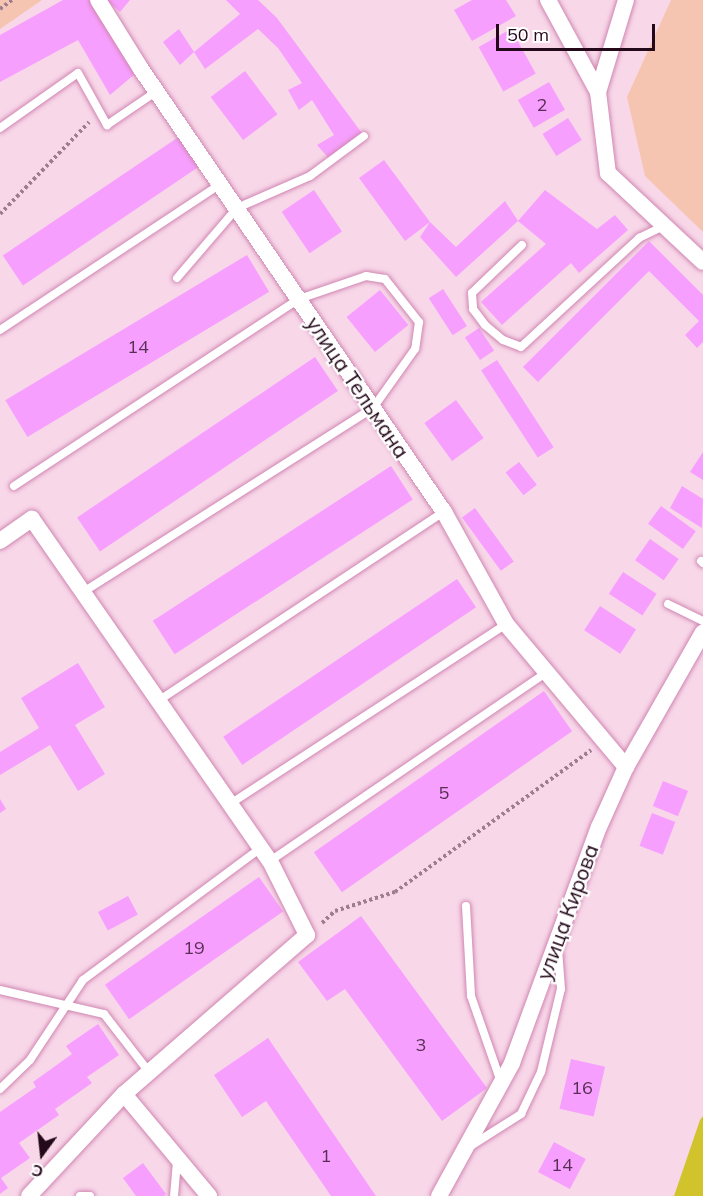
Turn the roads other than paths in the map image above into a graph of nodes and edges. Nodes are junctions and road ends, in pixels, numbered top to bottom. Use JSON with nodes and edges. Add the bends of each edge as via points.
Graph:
{"nodes":[{"id":1,"x":98,"y":0,"type":"edge"},
{"id":2,"x":548,"y":0,"type":"edge"},
{"id":3,"x":626,"y":0,"type":"edge"},
{"id":4,"x":157,"y":91,"type":"junction"},
{"id":5,"x":598,"y":92,"type":"junction"},
{"id":6,"x":0,"y":128,"type":"edge"},
{"id":7,"x":364,"y":136,"type":"dead end"},
{"id":8,"x":220,"y":184,"type":"junction"},
{"id":9,"x":237,"y":208,"type":"junction"},
{"id":10,"x":664,"y":226,"type":"junction"},
{"id":11,"x":522,"y":245,"type":"dead end"},
{"id":12,"x":703,"y":262,"type":"edge"},
{"id":13,"x":177,"y":278,"type":"dead end"},
{"id":14,"x":299,"y":299,"type":"junction"},
{"id":15,"x":0,"y":330,"type":"edge"},
{"id":16,"x":373,"y":408,"type":"junction"},
{"id":17,"x":14,"y":486,"type":"dead end"},
{"id":18,"x":444,"y":512,"type":"junction"},
{"id":19,"x":0,"y":542,"type":"edge"},
{"id":20,"x":83,"y":592,"type":"junction"},
{"id":21,"x":668,"y":604,"type":"dead end"},
{"id":22,"x":703,"y":621,"type":"edge"},
{"id":23,"x":506,"y":624,"type":"junction"},
{"id":24,"x":703,"y":632,"type":"edge"},
{"id":25,"x":548,"y":672,"type":"junction"},
{"id":26,"x":158,"y":701,"type":"junction"},
{"id":27,"x":626,"y":766,"type":"junction"},
{"id":28,"x":230,"y":804,"type":"junction"},
{"id":29,"x":265,"y":855,"type":"junction"},
{"id":30,"x":466,"y":906,"type":"dead end"},
{"id":31,"x":557,"y":940,"type":"junction"},
{"id":32,"x":0,"y":990,"type":"edge"},
{"id":33,"x":64,"y":1006,"type":"junction"},
{"id":34,"x":150,"y":1073,"type":"junction"},
{"id":35,"x":502,"y":1082,"type":"junction"},
{"id":36,"x":0,"y":1089,"type":"edge"},
{"id":37,"x":124,"y":1094,"type":"junction"},
{"id":38,"x":465,"y":1150,"type":"junction"},
{"id":39,"x":177,"y":1161,"type":"junction"},
{"id":40,"x":29,"y":1196,"type":"edge"},
{"id":41,"x":80,"y":1196,"type":"edge"},
{"id":42,"x":90,"y":1196,"type":"edge"},
{"id":43,"x":174,"y":1196,"type":"edge"},
{"id":44,"x":208,"y":1196,"type":"edge"},
{"id":45,"x":439,"y":1196,"type":"edge"}],
"edges":[{"from":1,"to":4,"type":"street","name":"улица Тельмана"},
{"from":2,"to":5,"type":"street"},
{"from":3,"to":5,"type":"street"},
{"from":4,"to":6,"type":"lane","via":[[107,125],[78,73]]},
{"from":4,"to":8,"type":"street","name":"улица Тельмана"},
{"from":5,"to":10,"type":"street","via":[[608,173]]},
{"from":7,"to":9,"type":"lane","via":[[325,167]]},
{"from":8,"to":9,"type":"street","name":"улица Тельмана"},
{"from":8,"to":15,"type":"lane"},
{"from":9,"to":13,"type":"lane"},
{"from":9,"to":14,"type":"street","name":"улица Тельмана"},
{"from":10,"to":11,"type":"lane","via":[[639,238],[521,347],[503,340],[485,325],[473,309],[472,293]]},
{"from":10,"to":12,"type":"street"},
{"from":14,"to":16,"type":"street","name":"улица Тельмана"},
{"from":14,"to":16,"type":"lane","via":[[366,276],[385,279],[418,322],[415,349]]},
{"from":14,"to":17,"type":"lane"},
{"from":16,"to":18,"type":"street","name":"улица Тельмана"},
{"from":16,"to":20,"type":"lane"},
{"from":18,"to":23,"type":"street","name":"улица Тельмана"},
{"from":18,"to":26,"type":"lane"},
{"from":19,"to":20,"type":"street","via":[[32,519]]},
{"from":20,"to":26,"type":"street"},
{"from":21,"to":22,"type":"lane"},
{"from":23,"to":25,"type":"street","name":"улица Тельмана"},
{"from":23,"to":28,"type":"lane"},
{"from":24,"to":27,"type":"street","name":"улица Кирова"},
{"from":25,"to":27,"type":"street","name":"улица Тельмана"},
{"from":25,"to":29,"type":"lane"},
{"from":26,"to":28,"type":"street"},
{"from":27,"to":31,"type":"street","name":"улица Кирова","via":[[598,827]]},
{"from":28,"to":29,"type":"street"},
{"from":29,"to":33,"type":"lane","via":[[83,980]]},
{"from":29,"to":34,"type":"street","via":[[307,935]]},
{"from":30,"to":35,"type":"lane","via":[[471,996]]},
{"from":31,"to":35,"type":"street","name":"улица Кирова"},
{"from":31,"to":38,"type":"lane","via":[[561,989],[541,1072],[521,1114]]},
{"from":32,"to":33,"type":"lane"},
{"from":33,"to":34,"type":"lane","via":[[104,1014]]},
{"from":33,"to":36,"type":"lane","via":[[30,1060]]},
{"from":34,"to":37,"type":"street"},
{"from":35,"to":38,"type":"street","name":"улица Кирова"},
{"from":37,"to":39,"type":"street"},
{"from":37,"to":40,"type":"street"},
{"from":38,"to":45,"type":"street","name":"улица Кирова"},
{"from":39,"to":43,"type":"lane"},
{"from":39,"to":44,"type":"street"},
{"from":41,"to":42,"type":"lane"}]}
